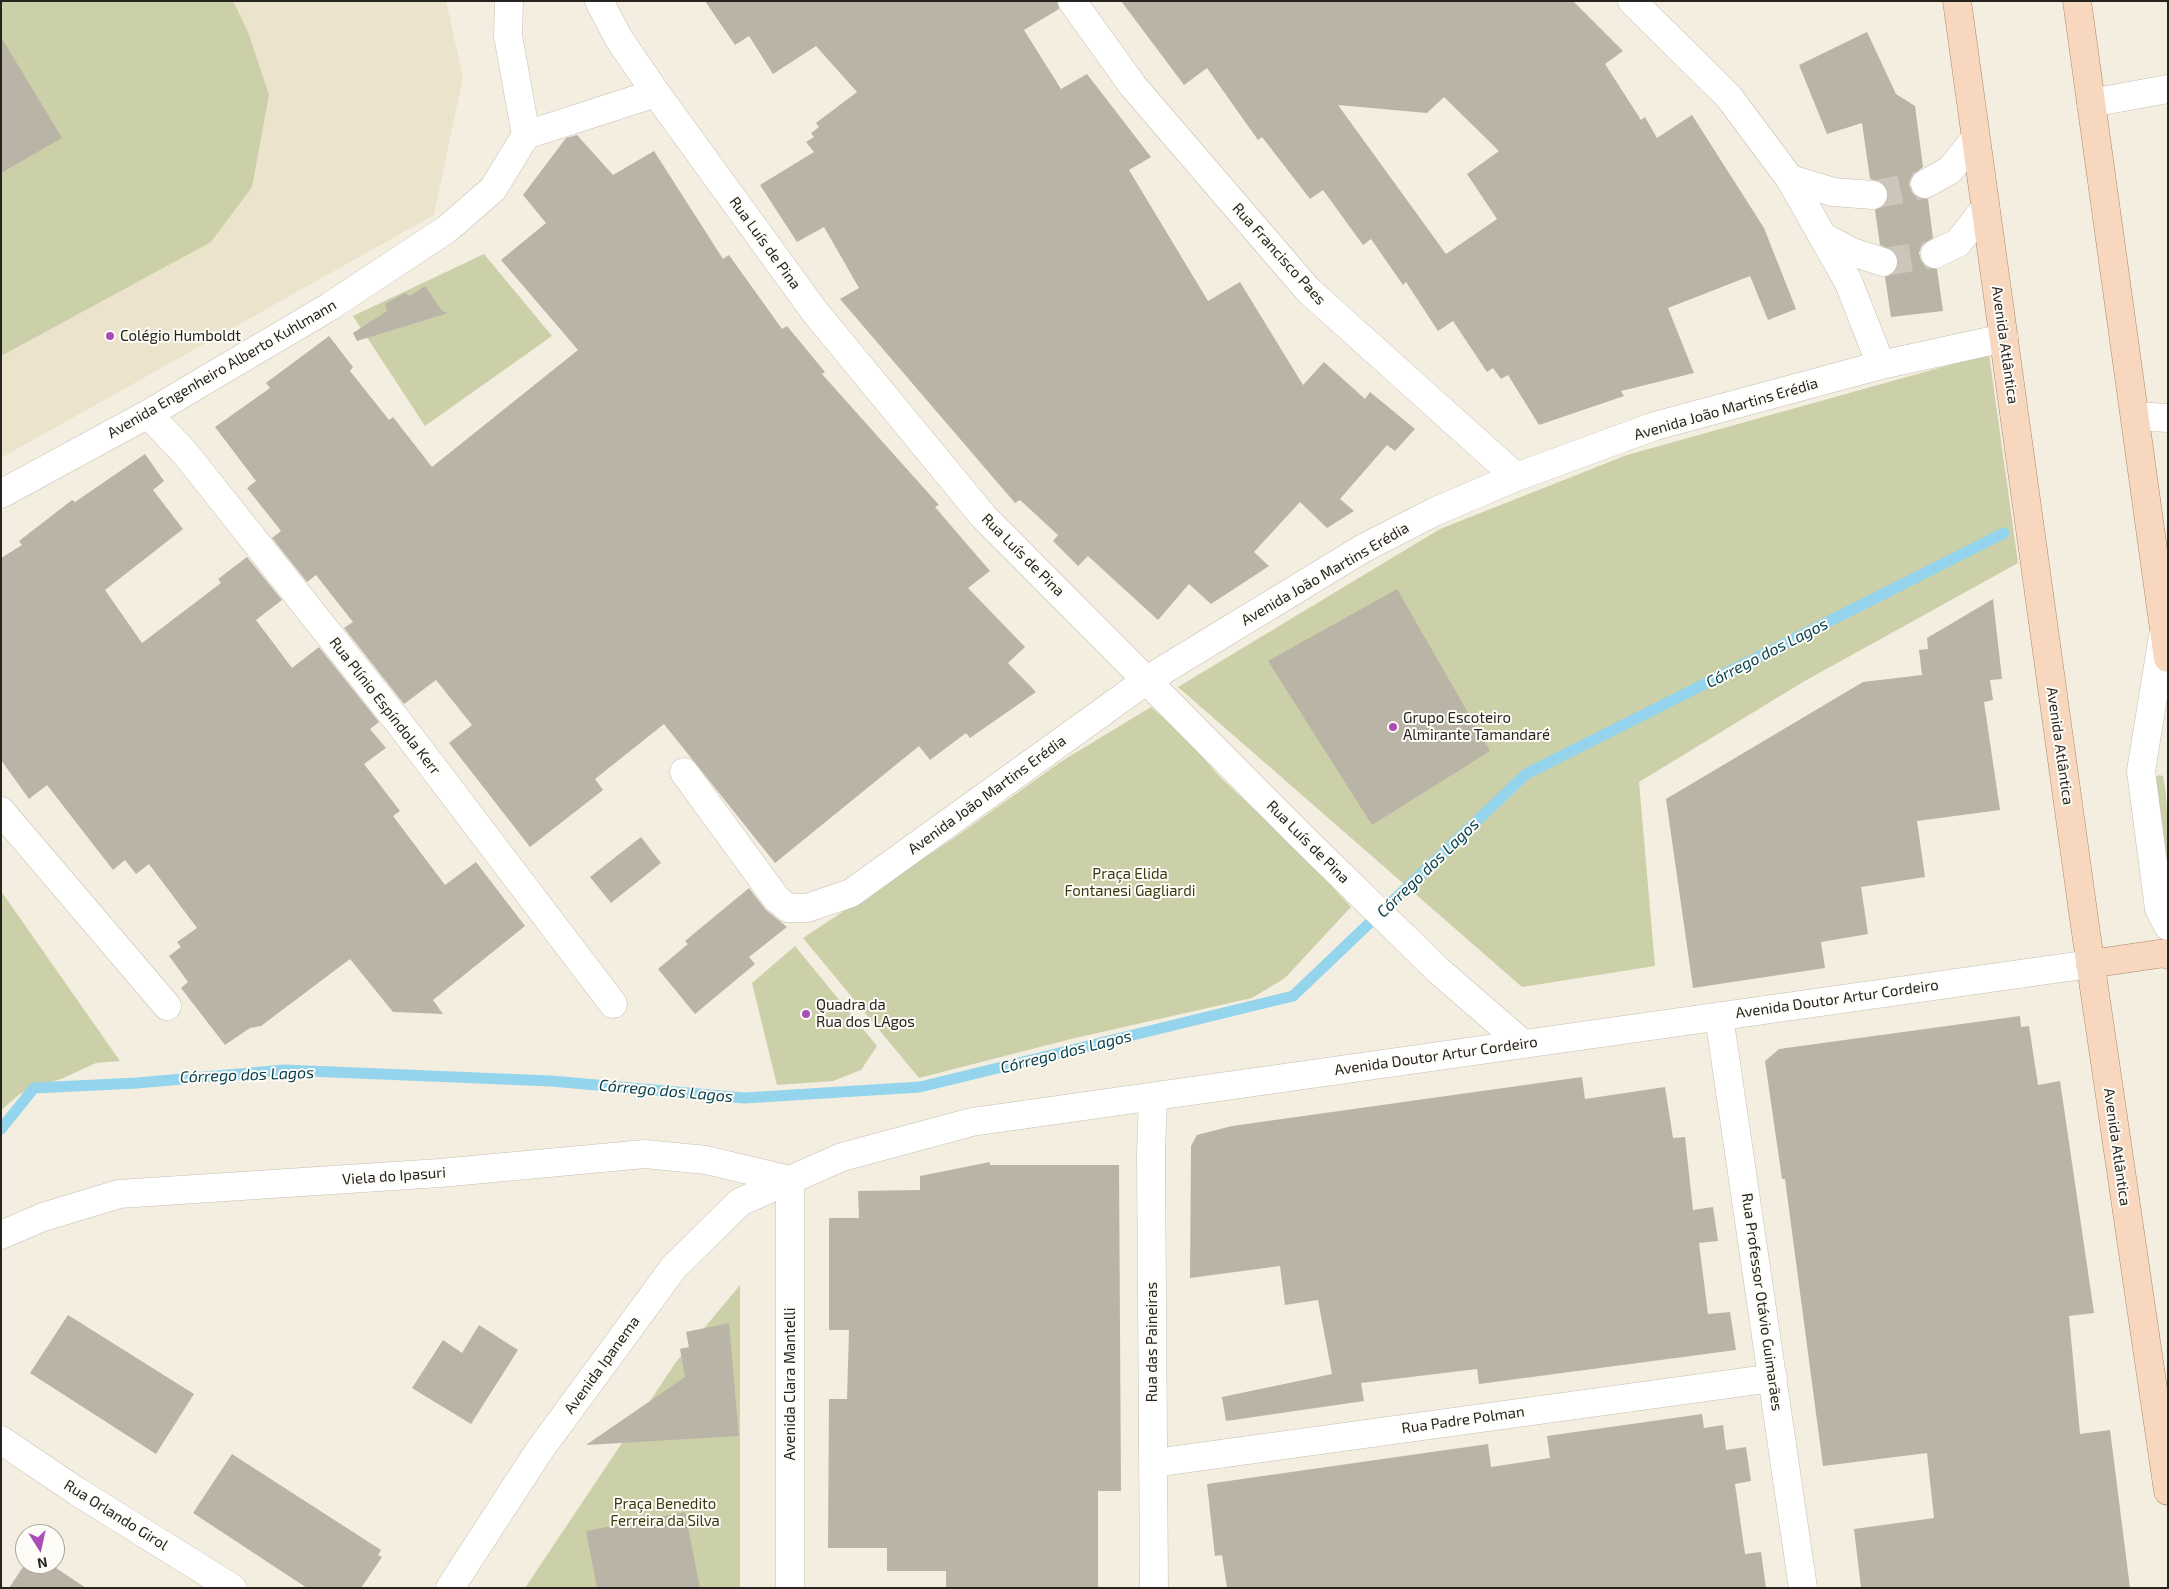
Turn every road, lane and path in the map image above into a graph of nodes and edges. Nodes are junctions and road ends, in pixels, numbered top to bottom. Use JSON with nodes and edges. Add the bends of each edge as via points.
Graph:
{"nodes":[{"id":1,"x":509,"y":1,"type":"edge"},
{"id":2,"x":599,"y":1,"type":"edge"},
{"id":3,"x":1072,"y":1,"type":"edge"},
{"id":4,"x":1632,"y":1,"type":"edge"},
{"id":5,"x":1957,"y":1,"type":"edge"},
{"id":6,"x":2077,"y":1,"type":"edge"},
{"id":7,"x":2168,"y":89,"type":"edge"},
{"id":8,"x":656,"y":92,"type":"junction"},
{"id":9,"x":2091,"y":103,"type":"junction"},
{"id":10,"x":526,"y":134,"type":"junction"},
{"id":11,"x":1975,"y":139,"type":"junction"},
{"id":12,"x":1790,"y":179,"type":"junction"},
{"id":13,"x":1926,"y":184,"type":"tunnel mouth"},
{"id":14,"x":1872,"y":195,"type":"tunnel mouth"},
{"id":15,"x":1985,"y":208,"type":"junction"},
{"id":16,"x":1822,"y":236,"type":"junction"},
{"id":17,"x":1936,"y":254,"type":"tunnel mouth"},
{"id":18,"x":1883,"y":262,"type":"tunnel mouth"},
{"id":19,"x":2004,"y":338,"type":"junction"},
{"id":20,"x":1881,"y":365,"type":"junction"},
{"id":21,"x":148,"y":414,"type":"junction"},
{"id":22,"x":2135,"y":416,"type":"junction"},
{"id":23,"x":2168,"y":418,"type":"edge"},
{"id":24,"x":1516,"y":478,"type":"junction"},
{"id":25,"x":1,"y":494,"type":"edge"},
{"id":26,"x":2164,"y":630,"type":"junction"},
{"id":27,"x":2168,"y":658,"type":"edge"},
{"id":28,"x":1147,"y":680,"type":"junction"},
{"id":29,"x":684,"y":772,"type":"dead end"},
{"id":30,"x":1,"y":812,"type":"edge"},
{"id":31,"x":2168,"y":926,"type":"edge"},
{"id":32,"x":2168,"y":954,"type":"edge"},
{"id":33,"x":2090,"y":964,"type":"junction"},
{"id":34,"x":613,"y":1004,"type":"dead end"},
{"id":35,"x":167,"y":1006,"type":"dead end"},
{"id":36,"x":1719,"y":1016,"type":"junction"},
{"id":37,"x":1522,"y":1043,"type":"junction"},
{"id":38,"x":1153,"y":1097,"type":"junction"},
{"id":39,"x":790,"y":1180,"type":"junction"},
{"id":40,"x":1,"y":1235,"type":"edge"},
{"id":41,"x":1773,"y":1378,"type":"junction"},
{"id":42,"x":1,"y":1440,"type":"edge"},
{"id":43,"x":1154,"y":1463,"type":"junction"},
{"id":44,"x":2168,"y":1490,"type":"edge"},
{"id":45,"x":232,"y":1588,"type":"edge"},
{"id":46,"x":450,"y":1588,"type":"edge"},
{"id":47,"x":790,"y":1588,"type":"edge"},
{"id":48,"x":1154,"y":1588,"type":"edge"},
{"id":49,"x":1803,"y":1588,"type":"edge"}],
"edges":[{"from":1,"to":10,"type":"street","via":[[508,36]]},
{"from":2,"to":8,"type":"street","name":"Rua Luís de Pina"},
{"from":3,"to":24,"type":"street","name":"Rua Francisco Paes","via":[[1133,86],[1308,290]]},
{"from":4,"to":12,"type":"street","via":[[1729,97]]},
{"from":5,"to":11,"type":"main road","name":"Avenida Atlântica"},
{"from":6,"to":9,"type":"main road"},
{"from":7,"to":9,"type":"street"},
{"from":8,"to":10,"type":"street"},
{"from":8,"to":28,"type":"street","name":"Rua Luís de Pina","via":[[816,312],[983,516]]},
{"from":9,"to":22,"type":"main road"},
{"from":10,"to":21,"type":"street","name":"Avenida Engenheiro Alberto Kuhlmann","via":[[493,189],[447,229],[329,308]]},
{"from":11,"to":13,"type":"street","via":[[1950,170]]},
{"from":11,"to":15,"type":"main road","name":"Avenida Atlântica"},
{"from":12,"to":14,"type":"street","via":[[1833,192]]},
{"from":12,"to":16,"type":"street"},
{"from":15,"to":17,"type":"street","via":[[1958,243]]},
{"from":15,"to":19,"type":"main road","name":"Avenida Atlântica"},
{"from":16,"to":18,"type":"street","via":[[1852,252]]},
{"from":16,"to":20,"type":"street","via":[[1848,281]]},
{"from":19,"to":20,"type":"street","name":"Avenida João Martins Erédia"},
{"from":19,"to":33,"type":"main road","name":"Avenida Atlântica"},
{"from":20,"to":24,"type":"street","name":"Avenida João Martins Erédia","via":[[1655,426]]},
{"from":21,"to":25,"type":"street","name":"Avenida Engenheiro Alberto Kuhlmann"},
{"from":21,"to":34,"type":"street","name":"Rua Plínio Espíndola Kerr","via":[[185,453],[400,724]]},
{"from":22,"to":23,"type":"street"},
{"from":22,"to":26,"type":"main road"},
{"from":24,"to":28,"type":"street","name":"Avenida João Martins Erédia","via":[[1434,512],[1362,549]]},
{"from":26,"to":27,"type":"main road"},
{"from":26,"to":31,"type":"street","via":[[2141,771],[2159,909]]},
{"from":28,"to":29,"type":"street","name":"Avenida João Martins Erédia","via":[[851,893],[807,908],[788,908],[776,898]]},
{"from":28,"to":37,"type":"street","name":"Rua Luís de Pina","via":[[1438,971]]},
{"from":30,"to":35,"type":"street"},
{"from":32,"to":33,"type":"main road"},
{"from":33,"to":36,"type":"street","name":"Avenida Doutor Artur Cordeiro"},
{"from":33,"to":44,"type":"main road","name":"Avenida Atlântica"},
{"from":36,"to":37,"type":"street","name":"Avenida Doutor Artur Cordeiro"},
{"from":36,"to":41,"type":"street","name":"Rua Professor Otávio Guimarães"},
{"from":37,"to":38,"type":"street","name":"Avenida Doutor Artur Cordeiro"},
{"from":38,"to":39,"type":"street","name":"Avenida Doutor Artur Cordeiro","via":[[972,1122],[842,1156]]},
{"from":38,"to":43,"type":"street","name":"Rua das Paineiras"},
{"from":39,"to":40,"type":"street","name":"Viela do Ipasuri","via":[[706,1160],[645,1154],[440,1173],[119,1194]]},
{"from":39,"to":46,"type":"street","name":"Avenida Ipanema","via":[[740,1202],[674,1267],[539,1451]]},
{"from":39,"to":47,"type":"street","name":"Avenida Clara Mantelli"},
{"from":41,"to":43,"type":"street","name":"Rua Padre Polman"},
{"from":41,"to":49,"type":"street","name":"Rua Professor Otávio Guimarães"},
{"from":42,"to":45,"type":"street","name":"Rua Orlando Girol"},
{"from":43,"to":48,"type":"street","name":"Rua das Paineiras"}]}
